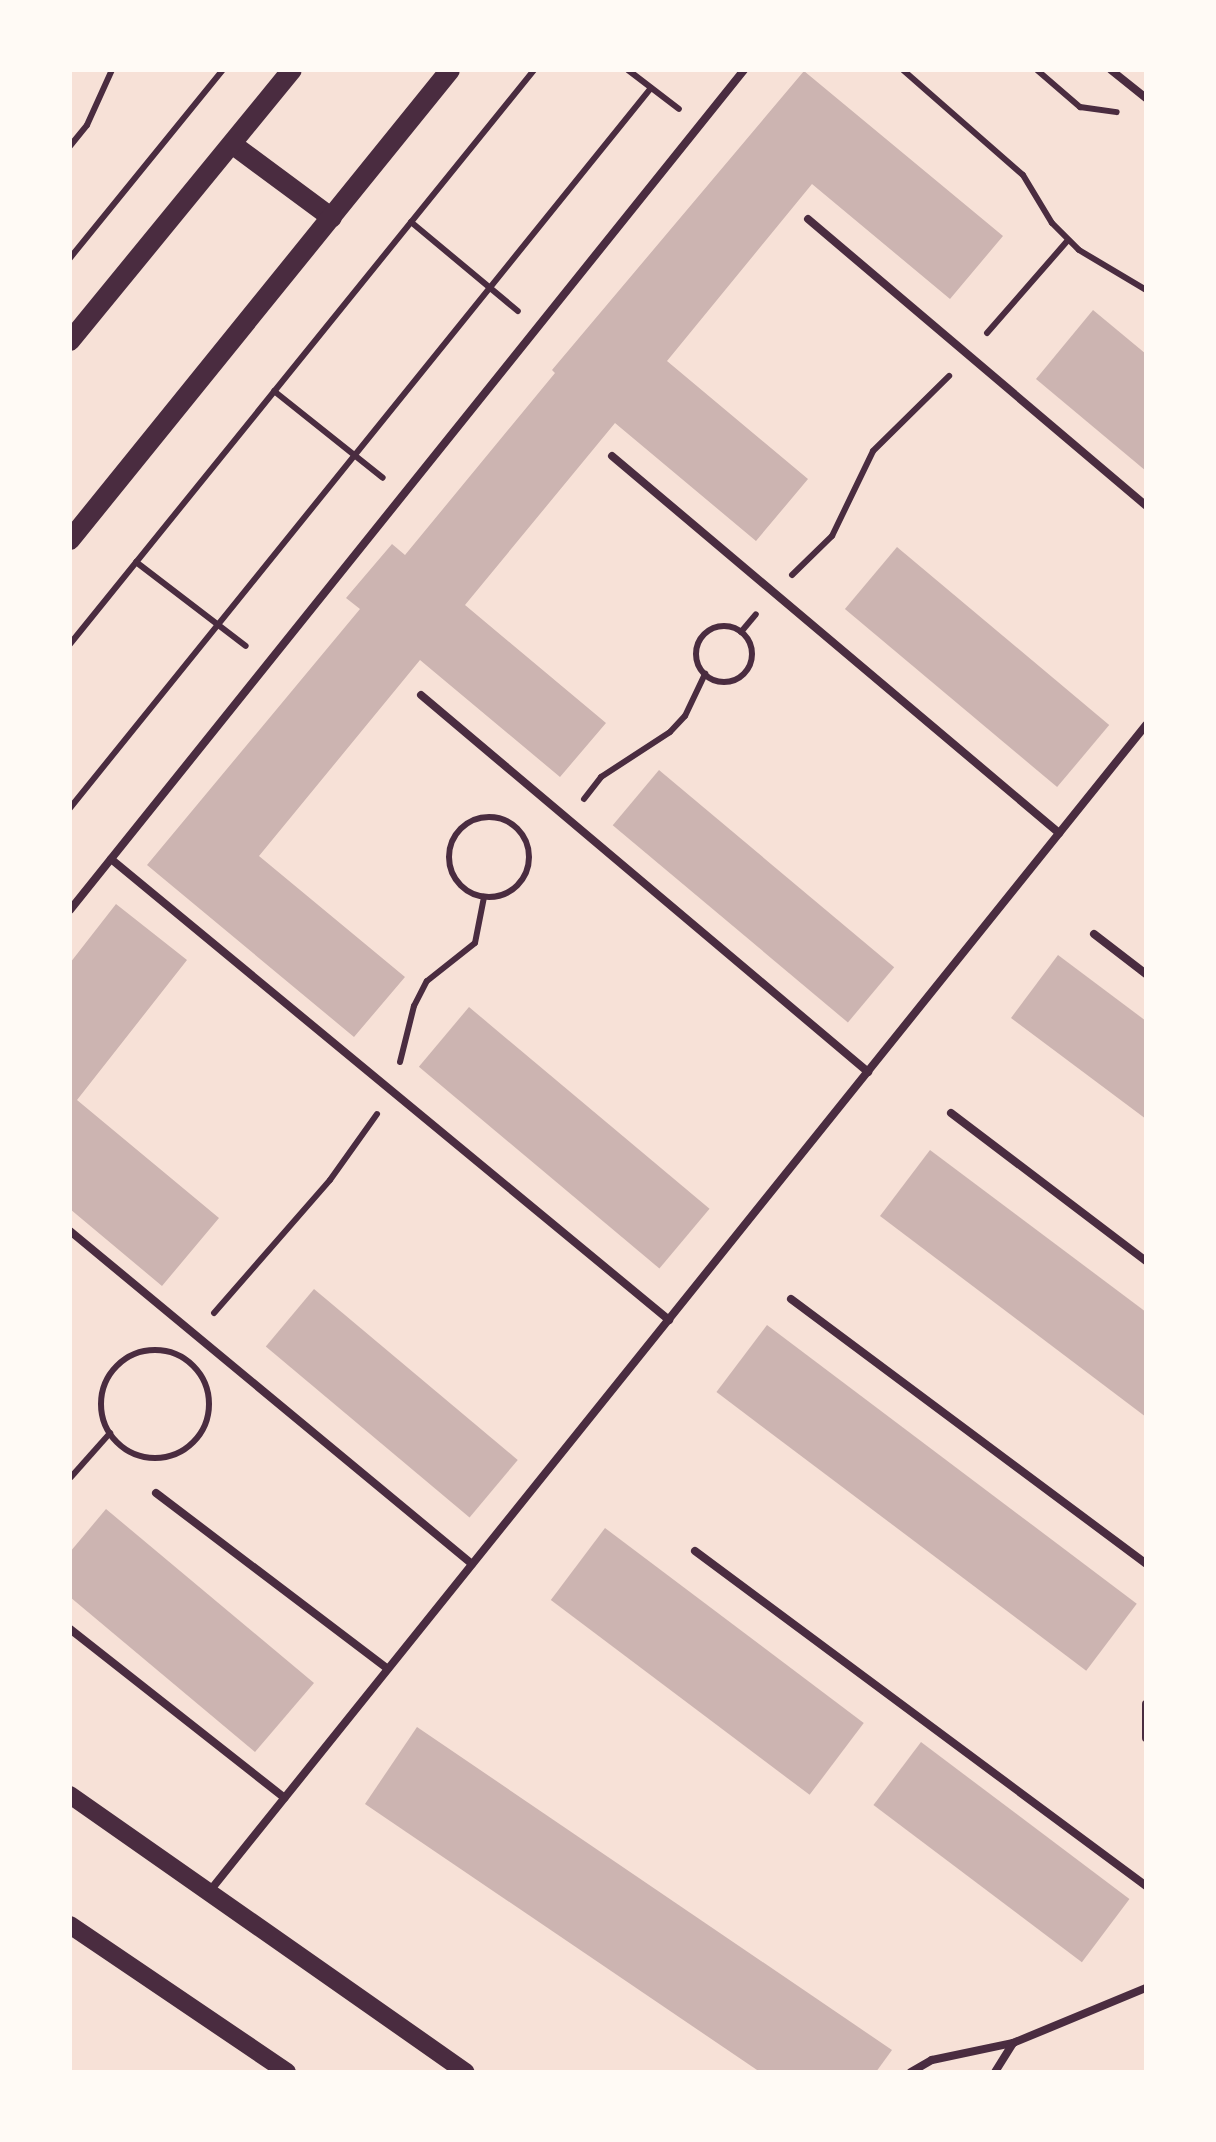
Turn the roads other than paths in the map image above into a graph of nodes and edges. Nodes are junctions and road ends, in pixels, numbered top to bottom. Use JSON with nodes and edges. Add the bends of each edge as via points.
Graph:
{"nodes":[{"id":1,"x":292,"y":70,"type":"edge"},
{"id":2,"x":450,"y":70,"type":"edge"},
{"id":3,"x":744,"y":70,"type":"edge"},
{"id":4,"x":1111,"y":70,"type":"edge"},
{"id":5,"x":1146,"y":98,"type":"edge"},
{"id":6,"x":232,"y":144,"type":"junction"},
{"id":7,"x":332,"y":218,"type":"junction"},
{"id":8,"x":808,"y":219,"type":"dead end"},
{"id":9,"x":70,"y":340,"type":"edge"},
{"id":10,"x":612,"y":456,"type":"dead end"},
{"id":11,"x":1146,"y":506,"type":"edge"},
{"id":12,"x":70,"y":540,"type":"edge"},
{"id":13,"x":420,"y":696,"type":"dead end"},
{"id":14,"x":1146,"y":726,"type":"edge"},
{"id":15,"x":1059,"y":834,"type":"junction"},
{"id":16,"x":111,"y":859,"type":"junction"},
{"id":17,"x":70,"y":910,"type":"edge"},
{"id":18,"x":1094,"y":934,"type":"dead end"},
{"id":19,"x":1146,"y":974,"type":"edge"},
{"id":20,"x":868,"y":1072,"type":"junction"},
{"id":21,"x":952,"y":1113,"type":"dead end"},
{"id":22,"x":70,"y":1231,"type":"edge"},
{"id":23,"x":1146,"y":1261,"type":"edge"},
{"id":24,"x":791,"y":1299,"type":"dead end"},
{"id":25,"x":669,"y":1320,"type":"junction"},
{"id":26,"x":156,"y":1493,"type":"dead end"},
{"id":27,"x":695,"y":1551,"type":"dead end"},
{"id":28,"x":472,"y":1564,"type":"junction"},
{"id":29,"x":1146,"y":1564,"type":"edge"},
{"id":30,"x":70,"y":1629,"type":"edge"},
{"id":31,"x":388,"y":1670,"type":"junction"},
{"id":32,"x":1146,"y":1704,"type":"edge"},
{"id":33,"x":1146,"y":1738,"type":"edge"},
{"id":34,"x":70,"y":1795,"type":"edge"},
{"id":35,"x":285,"y":1798,"type":"junction"},
{"id":36,"x":1146,"y":1886,"type":"edge"},
{"id":37,"x":209,"y":1892,"type":"junction"},
{"id":38,"x":70,"y":1925,"type":"edge"},
{"id":39,"x":1146,"y":1988,"type":"edge"},
{"id":40,"x":1013,"y":2044,"type":"junction"},
{"id":41,"x":287,"y":2072,"type":"edge"},
{"id":42,"x":466,"y":2072,"type":"edge"},
{"id":43,"x":910,"y":2072,"type":"edge"},
{"id":44,"x":995,"y":2072,"type":"edge"}],
"edges":[{"from":1,"to":6,"type":"main road"},
{"from":2,"to":7,"type":"main road"},
{"from":3,"to":16,"type":"lane"},
{"from":4,"to":5,"type":"lane"},
{"from":6,"to":7,"type":"main road"},
{"from":6,"to":9,"type":"main road"},
{"from":7,"to":12,"type":"main road"},
{"from":8,"to":11,"type":"lane"},
{"from":10,"to":15,"type":"lane"},
{"from":13,"to":20,"type":"lane"},
{"from":14,"to":15,"type":"lane"},
{"from":15,"to":20,"type":"lane"},
{"from":16,"to":17,"type":"lane"},
{"from":16,"to":25,"type":"lane"},
{"from":18,"to":19,"type":"lane"},
{"from":20,"to":25,"type":"lane"},
{"from":21,"to":23,"type":"lane"},
{"from":22,"to":28,"type":"lane"},
{"from":24,"to":29,"type":"lane"},
{"from":25,"to":28,"type":"lane"},
{"from":26,"to":31,"type":"lane"},
{"from":27,"to":36,"type":"lane"},
{"from":28,"to":31,"type":"lane"},
{"from":30,"to":35,"type":"lane"},
{"from":31,"to":35,"type":"lane"},
{"from":32,"to":33,"type":"lane"},
{"from":34,"to":37,"type":"street"},
{"from":35,"to":37,"type":"lane"},
{"from":37,"to":42,"type":"street"},
{"from":38,"to":41,"type":"street"},
{"from":39,"to":40,"type":"lane"},
{"from":40,"to":43,"type":"lane","via":[[932,2060]]},
{"from":40,"to":44,"type":"lane"}]}
